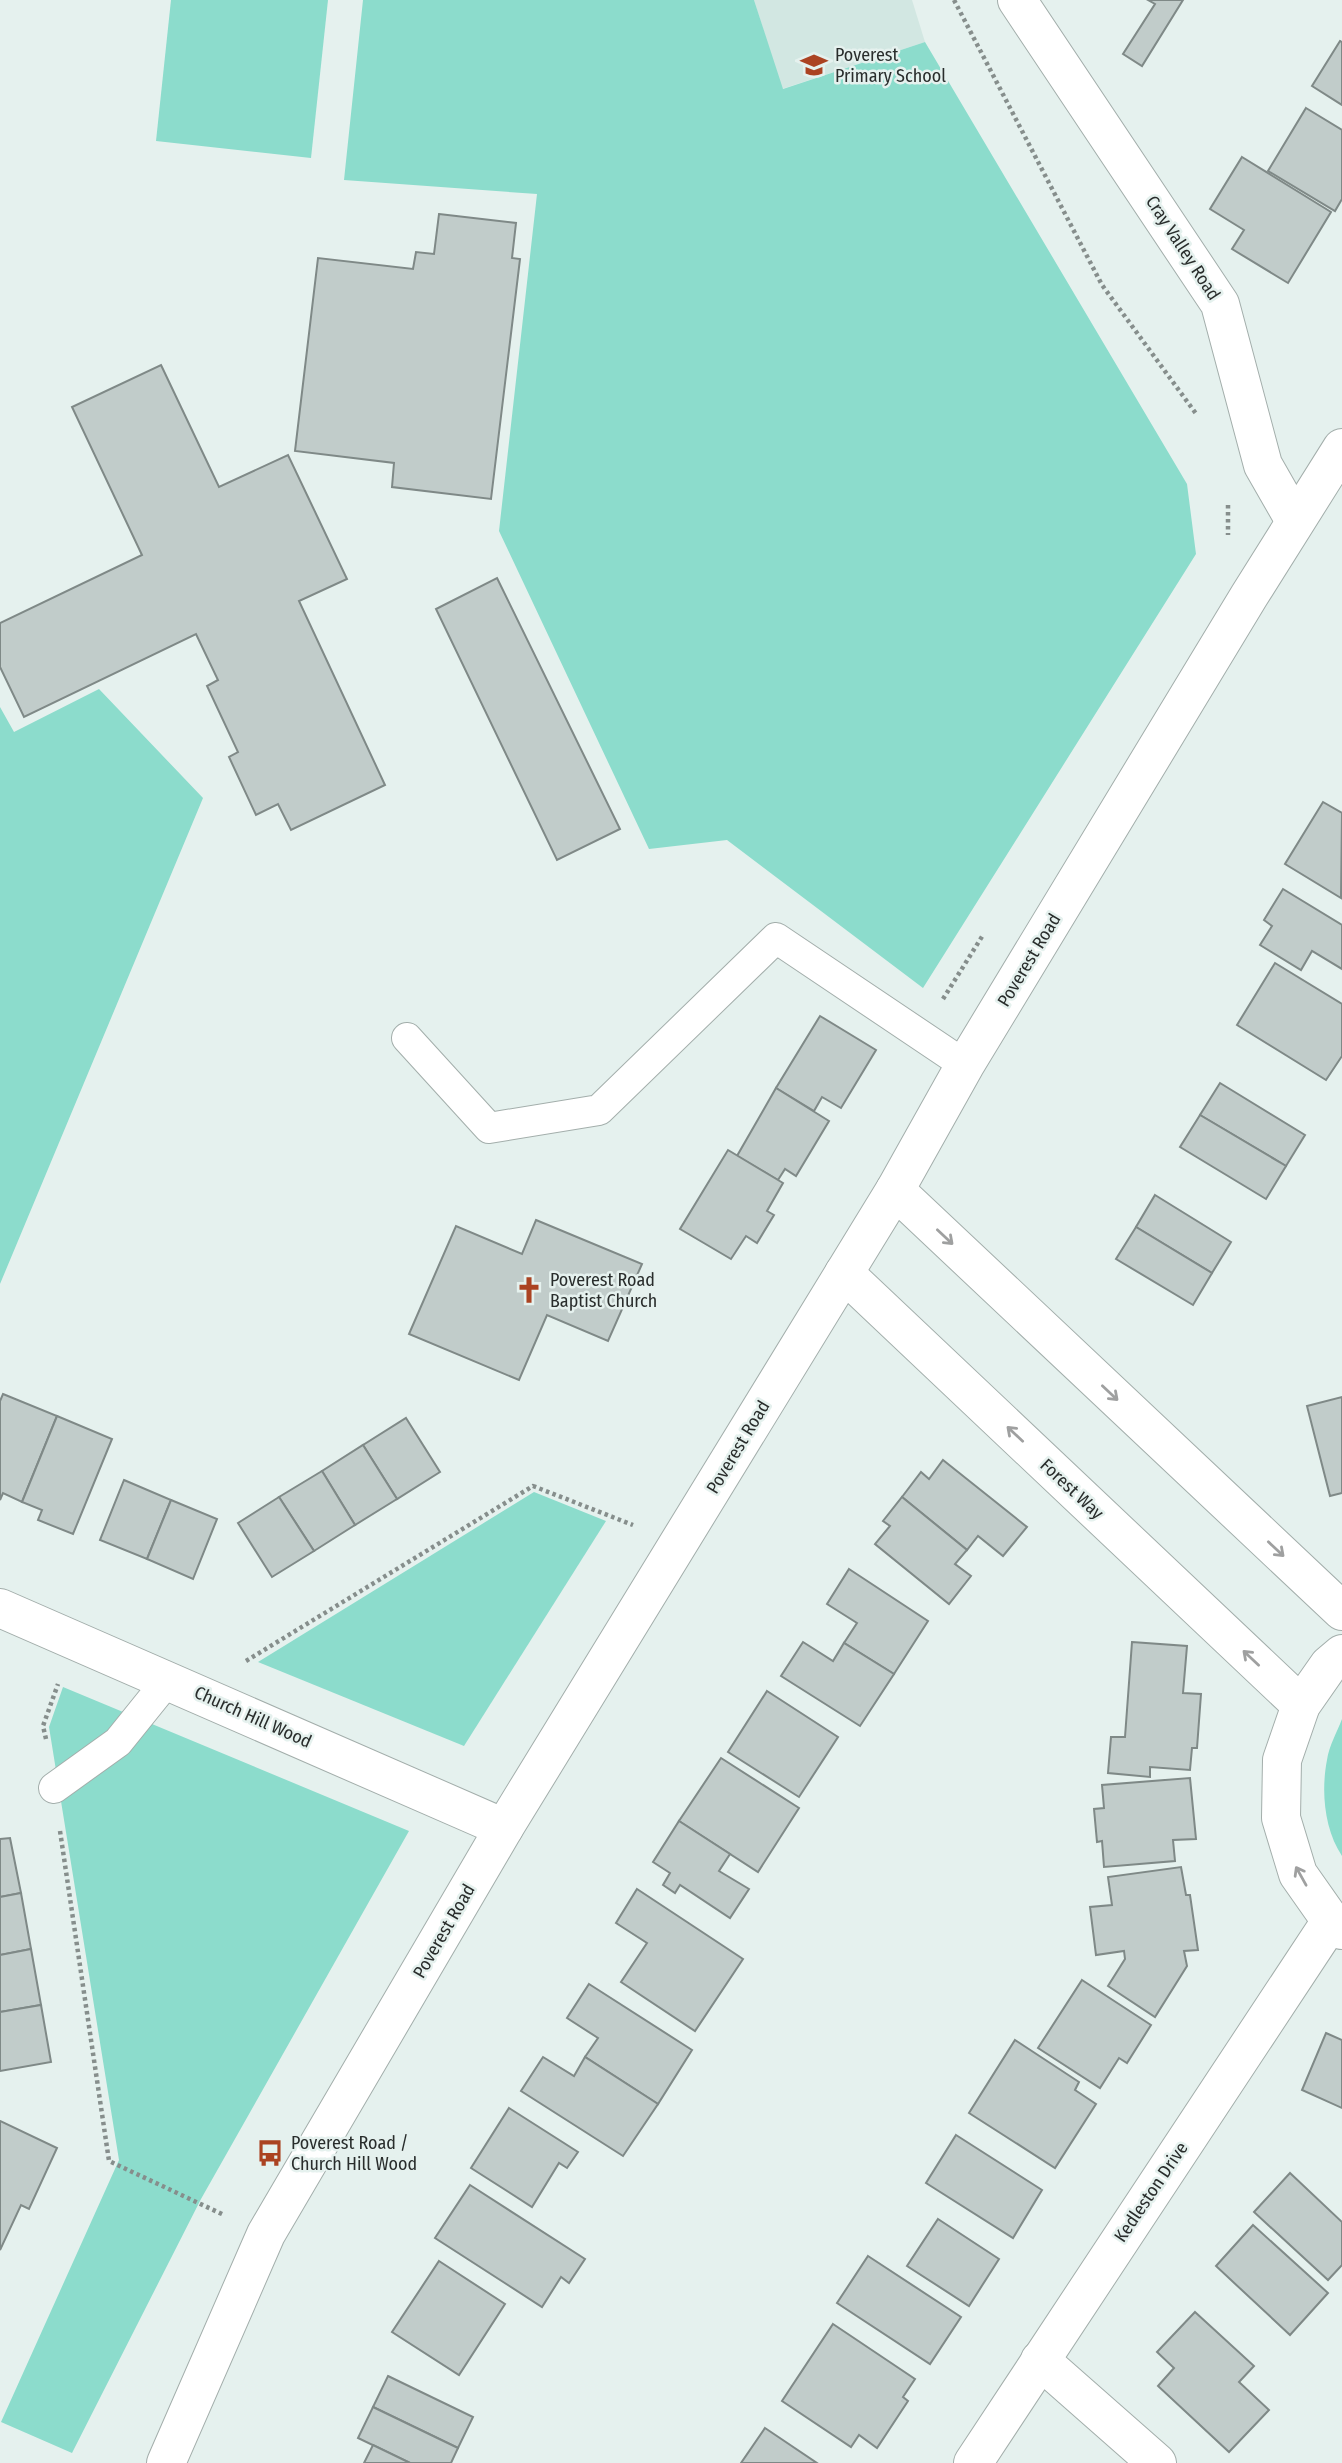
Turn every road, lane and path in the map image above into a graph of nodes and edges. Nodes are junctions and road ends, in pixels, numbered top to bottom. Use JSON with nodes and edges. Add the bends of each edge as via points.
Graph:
{"nodes":[{"id":1,"x":954,"y":0,"type":"edge"},
{"id":2,"x":1017,"y":0,"type":"edge"},
{"id":3,"x":1205,"y":425,"type":"dead end"},
{"id":4,"x":1342,"y":448,"type":"edge"},
{"id":5,"x":1228,"y":501,"type":"dead end"},
{"id":6,"x":1295,"y":521,"type":"junction"},
{"id":7,"x":1228,"y":541,"type":"dead end"},
{"id":8,"x":986,"y":930,"type":"dead end"},
{"id":9,"x":920,"y":1036,"type":"junction"},
{"id":10,"x":407,"y":1038,"type":"dead end"},
{"id":11,"x":965,"y":1065,"type":"junction"},
{"id":12,"x":895,"y":1190,"type":"junction"},
{"id":13,"x":844,"y":1273,"type":"junction"},
{"id":14,"x":679,"y":1543,"type":"junction"},
{"id":15,"x":0,"y":1608,"type":"edge"},
{"id":16,"x":1342,"y":1611,"type":"edge"},
{"id":17,"x":74,"y":1640,"type":"junction"},
{"id":18,"x":1342,"y":1654,"type":"edge"},
{"id":19,"x":182,"y":1686,"type":"junction"},
{"id":20,"x":1301,"y":1704,"type":"junction"},
{"id":21,"x":54,"y":1788,"type":"junction"},
{"id":22,"x":504,"y":1828,"type":"junction"},
{"id":23,"x":1336,"y":1926,"type":"edge"},
{"id":24,"x":266,"y":2234,"type":"junction"},
{"id":25,"x":1040,"y":2360,"type":"junction"},
{"id":26,"x":166,"y":2463,"type":"edge"},
{"id":27,"x":973,"y":2463,"type":"edge"},
{"id":28,"x":1157,"y":2463,"type":"edge"}],
"edges":[{"from":1,"to":3,"type":"path","via":[[1102,285]]},
{"from":2,"to":6,"type":"street","name":"Cray Valley Road","via":[[1220,304],[1263,465]]},
{"from":4,"to":6,"type":"street","name":"Poverest Road"},
{"from":5,"to":7,"type":"path"},
{"from":6,"to":11,"type":"street","name":"Poverest Road"},
{"from":8,"to":9,"type":"path"},
{"from":9,"to":10,"type":"lane","via":[[776,938],[599,1110],[489,1128]]},
{"from":9,"to":11,"type":"lane"},
{"from":11,"to":12,"type":"street","name":"Poverest Road"},
{"from":12,"to":13,"type":"street","name":"Poverest Road"},
{"from":12,"to":16,"type":"street","one_way":true},
{"from":13,"to":14,"type":"street","name":"Poverest Road"},
{"from":20,"to":13,"type":"street","name":"Forest Way","one_way":true},
{"from":14,"to":19,"type":"path","via":[[533,1486]]},
{"from":14,"to":22,"type":"street","name":"Poverest Road"},
{"from":15,"to":17,"type":"street","name":"Church Hill Wood"},
{"from":17,"to":19,"type":"street","name":"Church Hill Wood"},
{"from":17,"to":21,"type":"path","via":[[43,1726]]},
{"from":18,"to":20,"type":"street"},
{"from":19,"to":21,"type":"lane","via":[[118,1742]]},
{"from":19,"to":22,"type":"street","name":"Church Hill Wood"},
{"from":23,"to":20,"type":"street","one_way":true,"via":[[1297,1874],[1281,1818],[1282,1760]]},
{"from":21,"to":24,"type":"path","via":[[109,2161]]},
{"from":22,"to":24,"type":"street","name":"Poverest Road"},
{"from":23,"to":25,"type":"street","name":"Kedleston Drive"},
{"from":24,"to":26,"type":"street","name":"Poverest Road"},
{"from":25,"to":27,"type":"street","name":"Kedleston Drive"},
{"from":25,"to":28,"type":"street"}]}
